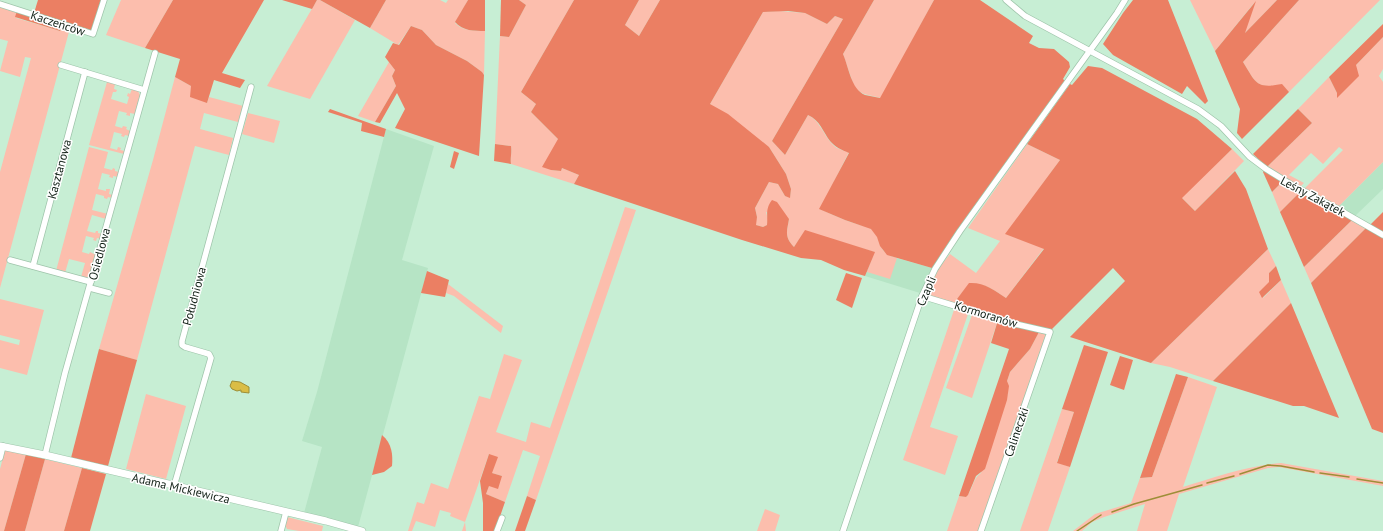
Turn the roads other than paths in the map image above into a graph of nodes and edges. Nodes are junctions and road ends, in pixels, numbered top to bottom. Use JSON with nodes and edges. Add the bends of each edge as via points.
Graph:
{"nodes":[{"id":1,"x":104,"y":0,"type":"edge"},
{"id":2,"x":1006,"y":0,"type":"edge"},
{"id":3,"x":1125,"y":0,"type":"edge"},
{"id":4,"x":0,"y":4,"type":"edge"},
{"id":5,"x":1090,"y":50,"type":"junction"},
{"id":6,"x":154,"y":53,"type":"dead end"},
{"id":7,"x":61,"y":65,"type":"dead end"},
{"id":8,"x":85,"y":72,"type":"junction"},
{"id":9,"x":251,"y":87,"type":"dead end"},
{"id":10,"x":144,"y":90,"type":"junction"},
{"id":11,"x":1383,"y":235,"type":"edge"},
{"id":12,"x":10,"y":260,"type":"dead end"},
{"id":13,"x":33,"y":266,"type":"junction"},
{"id":14,"x":91,"y":285,"type":"junction"},
{"id":15,"x":109,"y":293,"type":"dead end"},
{"id":16,"x":922,"y":296,"type":"junction"},
{"id":17,"x":1050,"y":332,"type":"joint"},
{"id":18,"x":2,"y":446,"type":"edge"},
{"id":19,"x":45,"y":455,"type":"junction"},
{"id":20,"x":0,"y":458,"type":"edge"},
{"id":21,"x":174,"y":486,"type":"junction"},
{"id":22,"x":286,"y":512,"type":"junction"},
{"id":23,"x":502,"y":518,"type":"dead end"},
{"id":24,"x":282,"y":531,"type":"edge"},
{"id":25,"x":362,"y":531,"type":"edge"},
{"id":26,"x":498,"y":531,"type":"edge"},
{"id":27,"x":843,"y":531,"type":"edge"},
{"id":28,"x":981,"y":531,"type":"edge"}],
"edges":[{"from":1,"to":4,"type":"street","name":"Kaczeńców","via":[[93,34]]},
{"from":2,"to":5,"type":"street","name":"Leśny Zakątek","via":[[1025,16]]},
{"from":3,"to":5,"type":"street","name":"Czapli"},
{"from":5,"to":11,"type":"street","name":"Leśny Zakątek","via":[[1198,109],[1221,126],[1246,153],[1266,169]]},
{"from":5,"to":16,"type":"street","name":"Czapli","via":[[960,231],[935,269]]},
{"from":6,"to":10,"type":"street","name":"Osiedlowa"},
{"from":7,"to":8,"type":"street"},
{"from":8,"to":10,"type":"street"},
{"from":8,"to":13,"type":"street","name":"Kasztanowa"},
{"from":9,"to":21,"type":"street","name":"Południowa","via":[[182,341],[185,347],[209,354],[211,358]]},
{"from":10,"to":14,"type":"street","name":"Osiedlowa"},
{"from":12,"to":13,"type":"street"},
{"from":13,"to":14,"type":"street"},
{"from":14,"to":15,"type":"street"},
{"from":14,"to":19,"type":"street","name":"Osiedlowa","via":[[65,373]]},
{"from":16,"to":17,"type":"street","name":"Kormoranów"},
{"from":16,"to":27,"type":"street","name":"Czapli"},
{"from":17,"to":28,"type":"street","name":"Calineczki"},
{"from":18,"to":19,"type":"street","name":"Adama Mickiewicza"},
{"from":18,"to":20,"type":"street"},
{"from":19,"to":21,"type":"street","name":"Adama Mickiewicza"},
{"from":21,"to":22,"type":"street","name":"Adama Mickiewicza"},
{"from":22,"to":24,"type":"street"},
{"from":22,"to":25,"type":"street","name":"Adama Mickiewicza"},
{"from":23,"to":26,"type":"street"}]}
